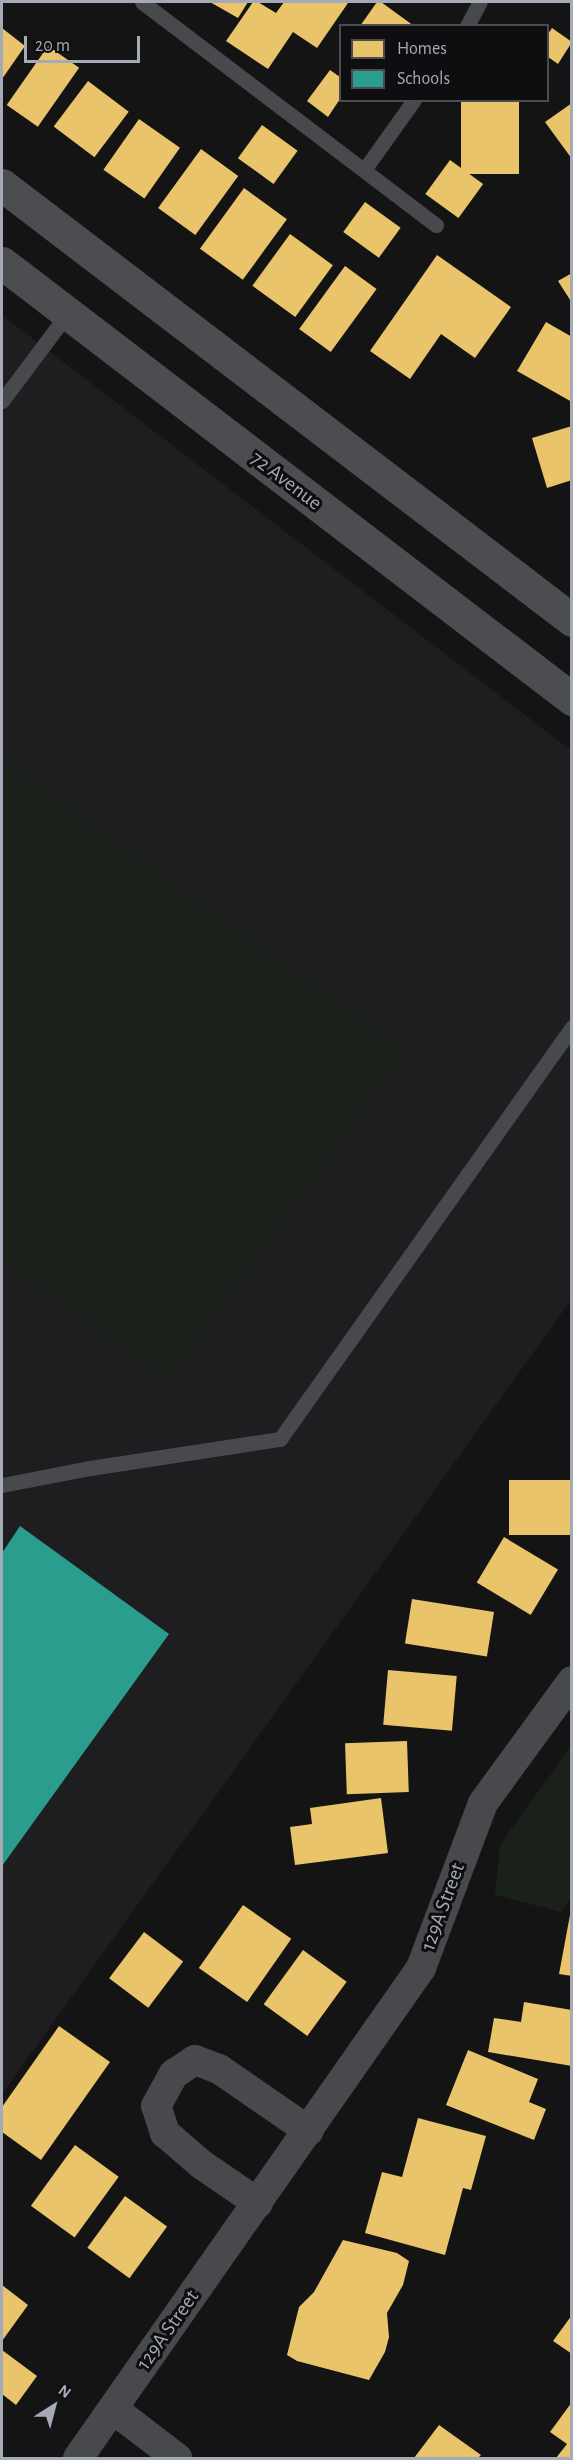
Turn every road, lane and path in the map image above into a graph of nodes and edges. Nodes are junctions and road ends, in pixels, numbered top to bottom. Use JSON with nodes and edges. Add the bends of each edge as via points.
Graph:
{"nodes":[{"id":1,"x":142,"y":2,"type":"edge"},
{"id":2,"x":480,"y":2,"type":"edge"},
{"id":3,"x":468,"y":24,"type":"edge"},
{"id":4,"x":413,"y":102,"type":"edge"},
{"id":5,"x":364,"y":170,"type":"junction"},
{"id":6,"x":2,"y":185,"type":"edge"},
{"id":7,"x":436,"y":225,"type":"dead end"},
{"id":8,"x":2,"y":263,"type":"edge"},
{"id":9,"x":67,"y":314,"type":"junction"},
{"id":10,"x":2,"y":401,"type":"edge"},
{"id":11,"x":572,"y":620,"type":"edge"},
{"id":12,"x":572,"y":699,"type":"edge"},
{"id":13,"x":572,"y":1027,"type":"edge"},
{"id":14,"x":2,"y":1485,"type":"edge"},
{"id":15,"x":572,"y":1681,"type":"edge"},
{"id":16,"x":309,"y":2132,"type":"junction"},
{"id":17,"x":258,"y":2203,"type":"junction"},
{"id":18,"x":113,"y":2409,"type":"junction"},
{"id":19,"x":78,"y":2458,"type":"edge"},
{"id":20,"x":177,"y":2458,"type":"edge"}],
"edges":[{"from":1,"to":5,"type":"lane"},
{"from":2,"to":3,"type":"lane"},
{"from":4,"to":5,"type":"lane"},
{"from":5,"to":7,"type":"lane"},
{"from":6,"to":11,"type":"main road"},
{"from":8,"to":9,"type":"main road","name":"72 Avenue"},
{"from":9,"to":10,"type":"lane"},
{"from":9,"to":12,"type":"main road","name":"72 Avenue"},
{"from":13,"to":14,"type":"lane","via":[[280,1439]]},
{"from":15,"to":16,"type":"street","name":"129A Street","via":[[483,1803],[421,1968]]},
{"from":16,"to":17,"type":"street","name":"129A Street"},
{"from":16,"to":17,"type":"street","via":[[219,2069],[195,2060],[174,2074],[156,2106],[165,2133],[201,2164]]},
{"from":17,"to":18,"type":"street","name":"129A Street"},
{"from":18,"to":19,"type":"street","name":"129A Street"},
{"from":18,"to":20,"type":"street"}]}
